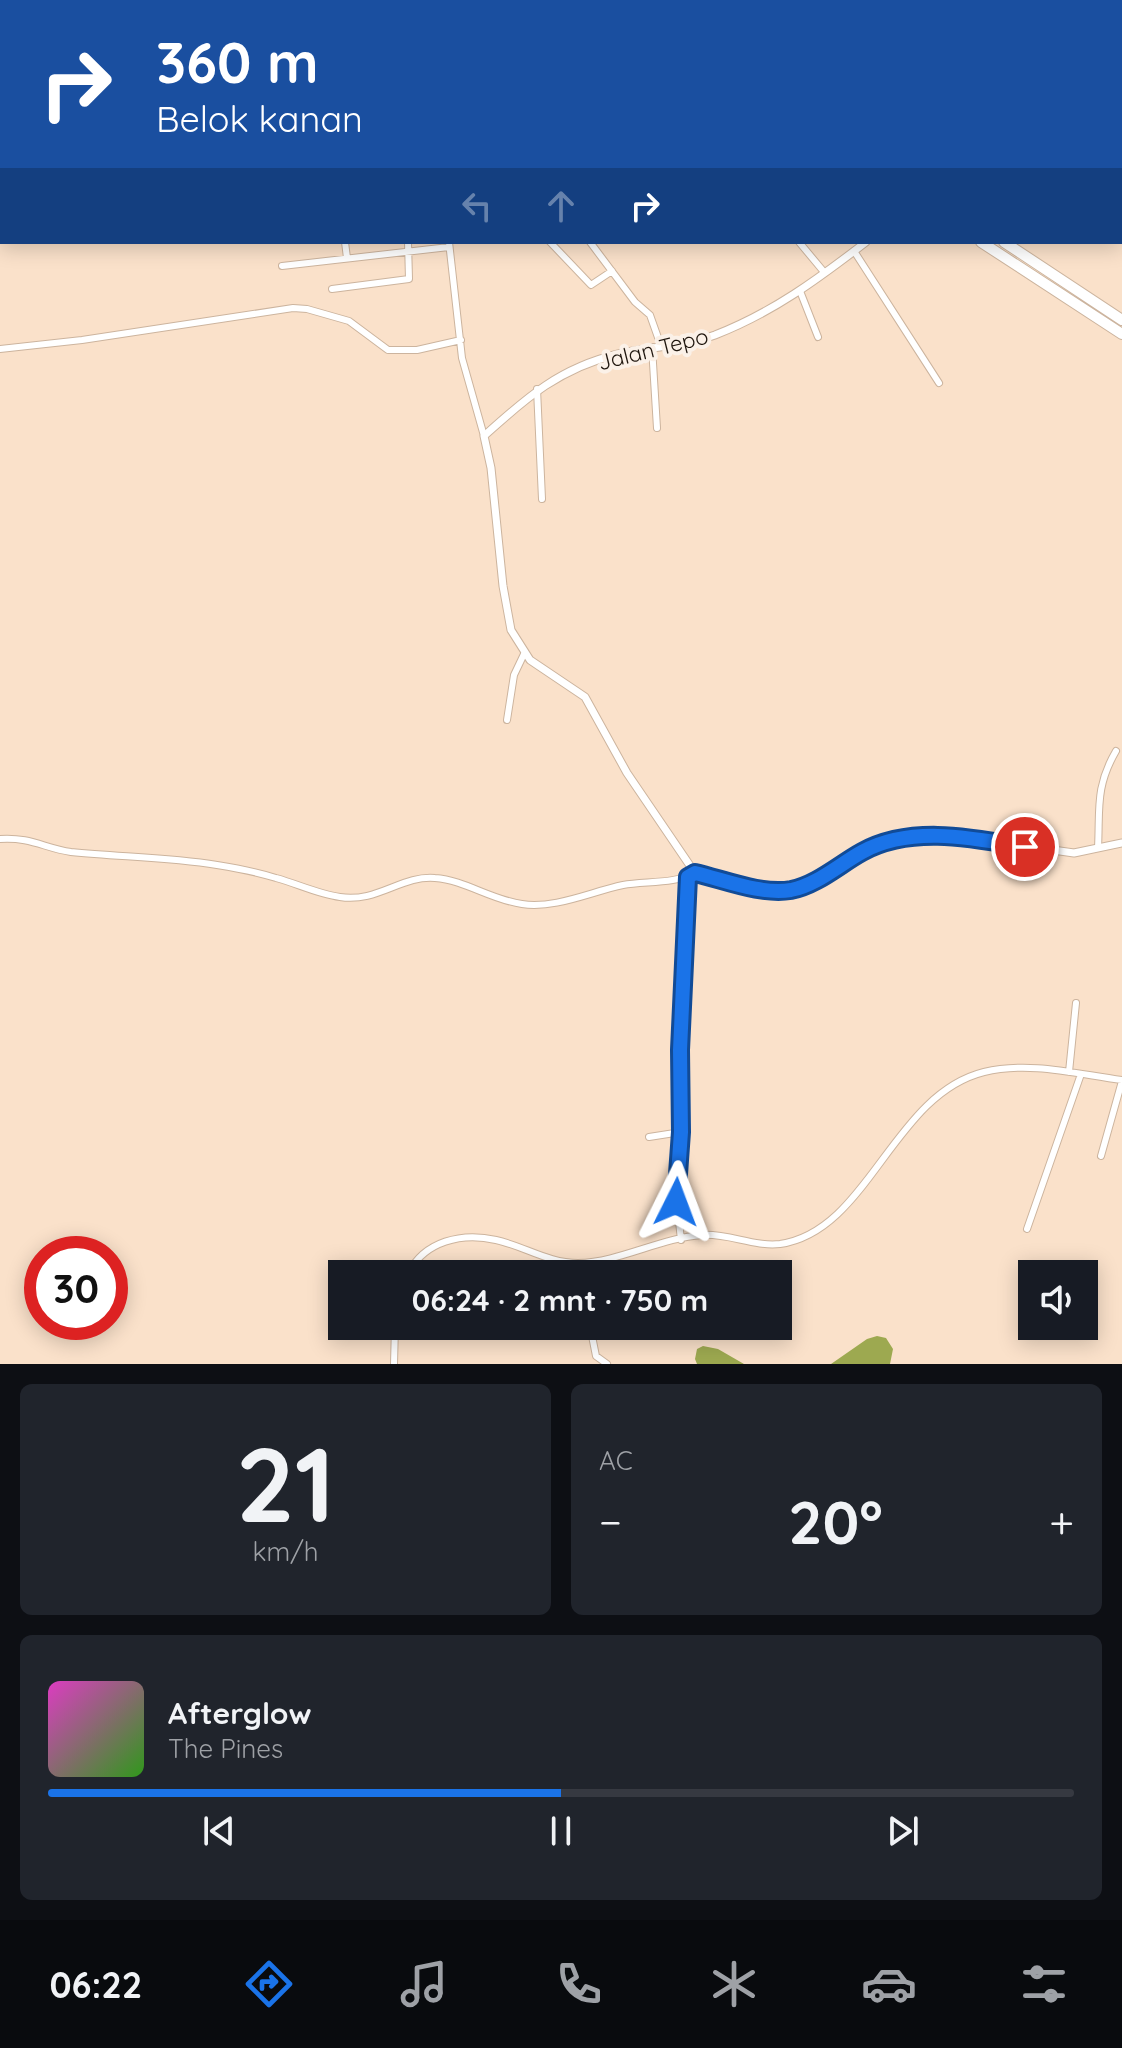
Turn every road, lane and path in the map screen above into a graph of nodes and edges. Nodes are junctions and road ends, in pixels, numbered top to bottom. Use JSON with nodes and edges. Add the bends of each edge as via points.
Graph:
{"nodes":[{"id":1,"x":345,"y":244,"type":"edge"},
{"id":2,"x":408,"y":244,"type":"edge"},
{"id":3,"x":449,"y":244,"type":"edge"},
{"id":4,"x":552,"y":244,"type":"edge"},
{"id":5,"x":592,"y":244,"type":"edge"},
{"id":6,"x":802,"y":244,"type":"edge"},
{"id":7,"x":863,"y":244,"type":"edge"},
{"id":8,"x":984,"y":244,"type":"edge"},
{"id":9,"x":1007,"y":244,"type":"edge"},
{"id":10,"x":409,"y":251,"type":"junction"},
{"id":11,"x":854,"y":251,"type":"junction"},
{"id":12,"x":347,"y":258,"type":"junction"},
{"id":13,"x":282,"y":266,"type":"dead end"},
{"id":14,"x":612,"y":271,"type":"junction"},
{"id":15,"x":824,"y":272,"type":"junction"},
{"id":16,"x":332,"y":289,"type":"dead end"},
{"id":17,"x":800,"y":291,"type":"junction"},
{"id":18,"x":1122,"y":320,"type":"edge"},
{"id":19,"x":1122,"y":334,"type":"edge"},
{"id":20,"x":818,"y":337,"type":"dead end"},
{"id":21,"x":461,"y":341,"type":"junction"},
{"id":22,"x":656,"y":347,"type":"junction"},
{"id":23,"x":0,"y":349,"type":"edge"},
{"id":24,"x":939,"y":383,"type":"dead end"},
{"id":25,"x":537,"y":389,"type":"junction"},
{"id":26,"x":657,"y":428,"type":"dead end"},
{"id":27,"x":484,"y":436,"type":"junction"},
{"id":28,"x":542,"y":499,"type":"dead end"},
{"id":29,"x":524,"y":654,"type":"junction"},
{"id":30,"x":507,"y":720,"type":"dead end"},
{"id":31,"x":1116,"y":751,"type":"dead end"},
{"id":32,"x":0,"y":839,"type":"edge"},
{"id":33,"x":1122,"y":843,"type":"edge"},
{"id":34,"x":1098,"y":848,"type":"junction"},
{"id":35,"x":692,"y":875,"type":"junction"},
{"id":36,"x":1076,"y":1003,"type":"dead end"},
{"id":37,"x":1069,"y":1072,"type":"junction"},
{"id":38,"x":1081,"y":1074,"type":"junction"},
{"id":39,"x":1122,"y":1081,"type":"edge"},
{"id":40,"x":681,"y":1132,"type":"junction"},
{"id":41,"x":649,"y":1137,"type":"dead end"},
{"id":42,"x":1101,"y":1156,"type":"dead end"},
{"id":43,"x":1027,"y":1229,"type":"dead end"},
{"id":44,"x":681,"y":1240,"type":"junction"},
{"id":45,"x":416,"y":1260,"type":"edge"},
{"id":46,"x":555,"y":1260,"type":"edge"},
{"id":47,"x":598,"y":1260,"type":"edge"},
{"id":48,"x":395,"y":1340,"type":"edge"},
{"id":49,"x":593,"y":1340,"type":"edge"},
{"id":50,"x":394,"y":1364,"type":"edge"},
{"id":51,"x":607,"y":1364,"type":"edge"}],
"edges":[{"from":1,"to":12,"type":"street"},
{"from":2,"to":10,"type":"street"},
{"from":3,"to":10,"type":"street"},
{"from":3,"to":21,"type":"street"},
{"from":4,"to":14,"type":"street","via":[[591,285]]},
{"from":5,"to":14,"type":"street"},
{"from":6,"to":15,"type":"street"},
{"from":7,"to":11,"type":"street","name":"Jalan Tepo"},
{"from":8,"to":19,"type":"highway"},
{"from":9,"to":18,"type":"highway"},
{"from":10,"to":12,"type":"street"},
{"from":10,"to":16,"type":"street","via":[[408,280]]},
{"from":11,"to":15,"type":"street","name":"Jalan Tepo"},
{"from":11,"to":24,"type":"street"},
{"from":12,"to":13,"type":"street"},
{"from":14,"to":22,"type":"street","via":[[650,315]]},
{"from":15,"to":17,"type":"street","name":"Jalan Tepo"},
{"from":17,"to":20,"type":"street"},
{"from":17,"to":22,"type":"street","name":"Jalan Tepo","via":[[718,334]]},
{"from":21,"to":23,"type":"street","via":[[388,350],[349,321],[293,308]]},
{"from":21,"to":27,"type":"street"},
{"from":22,"to":25,"type":"street","name":"Jalan Tepo","via":[[601,359]]},
{"from":22,"to":26,"type":"street"},
{"from":25,"to":27,"type":"street","name":"Jalan Tepo"},
{"from":25,"to":28,"type":"street"},
{"from":27,"to":29,"type":"street","via":[[507,612]]},
{"from":29,"to":30,"type":"street","via":[[514,675]]},
{"from":29,"to":35,"type":"street","via":[[585,697]]},
{"from":31,"to":34,"type":"street","via":[[1100,788]]},
{"from":32,"to":35,"type":"street","via":[[27,839],[82,853],[174,858],[357,898],[438,878],[495,899],[542,905]]},
{"from":33,"to":34,"type":"street"},
{"from":34,"to":35,"type":"street","via":[[1074,853],[926,837],[897,839],[863,851],[796,889],[777,891]]},
{"from":35,"to":40,"type":"street","via":[[680,1050]]},
{"from":36,"to":37,"type":"street"},
{"from":37,"to":38,"type":"street"},
{"from":37,"to":44,"type":"street","via":[[1007,1068],[958,1083],[914,1119],[839,1214],[817,1232],[777,1244],[706,1235]]},
{"from":38,"to":39,"type":"street"},
{"from":38,"to":43,"type":"street"},
{"from":39,"to":42,"type":"street"},
{"from":40,"to":41,"type":"street"},
{"from":40,"to":44,"type":"street","via":[[676,1202]]},
{"from":44,"to":47,"type":"street"},
{"from":45,"to":46,"type":"street","via":[[429,1248],[467,1238],[496,1240]]},
{"from":48,"to":50,"type":"street"},
{"from":49,"to":51,"type":"street","via":[[596,1356]]}]}
